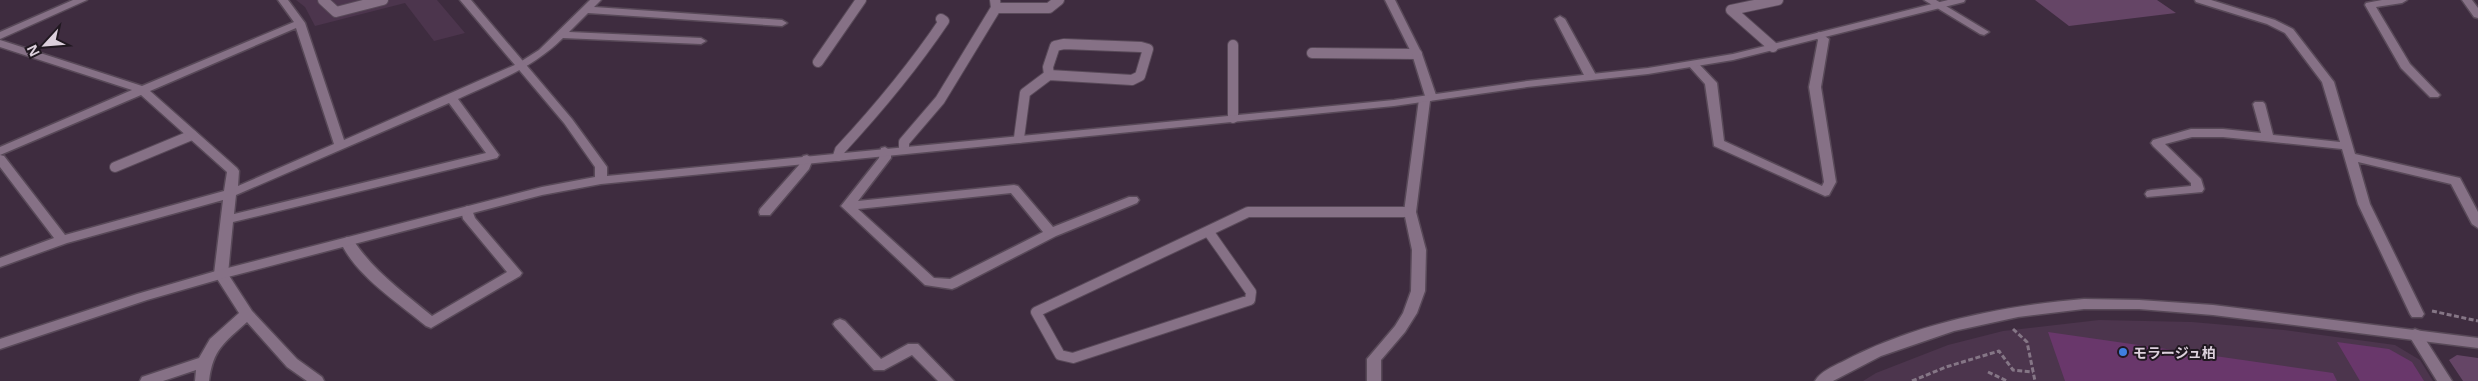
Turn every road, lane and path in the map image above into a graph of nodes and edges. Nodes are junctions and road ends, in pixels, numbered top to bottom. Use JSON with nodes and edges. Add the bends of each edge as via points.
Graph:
{"nodes":[{"id":1,"x":82,"y":0,"type":"edge"},
{"id":2,"x":283,"y":0,"type":"edge"},
{"id":3,"x":323,"y":0,"type":"edge"},
{"id":4,"x":383,"y":0,"type":"edge"},
{"id":5,"x":465,"y":0,"type":"edge"},
{"id":6,"x":596,"y":0,"type":"edge"},
{"id":7,"x":862,"y":0,"type":"edge"},
{"id":8,"x":1059,"y":0,"type":"edge"},
{"id":9,"x":1390,"y":0,"type":"edge"},
{"id":10,"x":1778,"y":0,"type":"edge"},
{"id":11,"x":1960,"y":0,"type":"edge"},
{"id":12,"x":2200,"y":0,"type":"edge"},
{"id":13,"x":2402,"y":0,"type":"edge"},
{"id":14,"x":2467,"y":0,"type":"edge"},
{"id":15,"x":1934,"y":2,"type":"edge"},
{"id":16,"x":996,"y":4,"type":"edge"},
{"id":17,"x":586,"y":10,"type":"junction"},
{"id":18,"x":2478,"y":15,"type":"edge"},
{"id":19,"x":942,"y":19,"type":"dead end"},
{"id":20,"x":1560,"y":19,"type":"dead end"},
{"id":21,"x":300,"y":23,"type":"junction"},
{"id":22,"x":782,"y":23,"type":"dead end"},
{"id":23,"x":1984,"y":32,"type":"dead end"},
{"id":24,"x":560,"y":35,"type":"junction"},
{"id":25,"x":1819,"y":35,"type":"junction"},
{"id":26,"x":0,"y":36,"type":"edge"},
{"id":27,"x":701,"y":42,"type":"dead end"},
{"id":28,"x":0,"y":43,"type":"edge"},
{"id":29,"x":1233,"y":44,"type":"dead end"},
{"id":30,"x":1773,"y":46,"type":"junction"},
{"id":31,"x":1312,"y":53,"type":"dead end"},
{"id":32,"x":1417,"y":54,"type":"junction"},
{"id":33,"x":818,"y":62,"type":"dead end"},
{"id":34,"x":1694,"y":65,"type":"junction"},
{"id":35,"x":521,"y":66,"type":"junction"},
{"id":36,"x":1049,"y":75,"type":"junction"},
{"id":37,"x":1592,"y":77,"type":"junction"},
{"id":38,"x":142,"y":90,"type":"junction"},
{"id":39,"x":2434,"y":95,"type":"dead end"},
{"id":40,"x":451,"y":98,"type":"junction"},
{"id":41,"x":1428,"y":98,"type":"junction"},
{"id":42,"x":2259,"y":104,"type":"dead end"},
{"id":43,"x":1233,"y":118,"type":"junction"},
{"id":44,"x":192,"y":135,"type":"junction"},
{"id":45,"x":2268,"y":137,"type":"junction"},
{"id":46,"x":1019,"y":138,"type":"junction"},
{"id":47,"x":340,"y":145,"type":"junction"},
{"id":48,"x":904,"y":149,"type":"junction"},
{"id":49,"x":0,"y":151,"type":"edge"},
{"id":50,"x":885,"y":151,"type":"junction"},
{"id":51,"x":2350,"y":152,"type":"junction"},
{"id":52,"x":838,"y":156,"type":"junction"},
{"id":53,"x":0,"y":159,"type":"edge"},
{"id":54,"x":807,"y":159,"type":"junction"},
{"id":55,"x":115,"y":167,"type":"dead end"},
{"id":56,"x":601,"y":180,"type":"junction"},
{"id":57,"x":229,"y":194,"type":"junction"},
{"id":58,"x":2151,"y":194,"type":"dead end"},
{"id":59,"x":1133,"y":200,"type":"dead end"},
{"id":60,"x":847,"y":206,"type":"junction"},
{"id":61,"x":467,"y":210,"type":"junction"},
{"id":62,"x":765,"y":212,"type":"dead end"},
{"id":63,"x":1410,"y":212,"type":"junction"},
{"id":64,"x":226,"y":220,"type":"junction"},
{"id":65,"x":2478,"y":224,"type":"edge"},
{"id":66,"x":1207,"y":230,"type":"junction"},
{"id":67,"x":1051,"y":233,"type":"junction"},
{"id":68,"x":62,"y":240,"type":"junction"},
{"id":69,"x":347,"y":241,"type":"junction"},
{"id":70,"x":0,"y":263,"type":"edge"},
{"id":71,"x":221,"y":274,"type":"junction"},
{"id":72,"x":2433,"y":311,"type":"dead end"},
{"id":73,"x":247,"y":314,"type":"junction"},
{"id":74,"x":2416,"y":314,"type":"dead end"},
{"id":75,"x":2478,"y":321,"type":"edge"},
{"id":76,"x":840,"y":324,"type":"dead end"},
{"id":77,"x":2008,"y":325,"type":"dead end"},
{"id":78,"x":2415,"y":334,"type":"junction"},
{"id":79,"x":2478,"y":343,"type":"edge"},
{"id":80,"x":0,"y":344,"type":"edge"},
{"id":81,"x":204,"y":362,"type":"junction"},
{"id":82,"x":1988,"y":372,"type":"dead end"},
{"id":83,"x":2033,"y":372,"type":"junction"},
{"id":84,"x":148,"y":381,"type":"edge"},
{"id":85,"x":202,"y":381,"type":"edge"},
{"id":86,"x":317,"y":381,"type":"edge"},
{"id":87,"x":947,"y":381,"type":"edge"},
{"id":88,"x":1374,"y":381,"type":"edge"},
{"id":89,"x":1822,"y":381,"type":"edge"},
{"id":90,"x":1912,"y":381,"type":"edge"},
{"id":91,"x":2007,"y":381,"type":"edge"},
{"id":92,"x":2035,"y":381,"type":"edge"},
{"id":93,"x":2445,"y":381,"type":"edge"}],
"edges":[{"from":1,"to":26,"type":"street"},
{"from":2,"to":21,"type":"street"},
{"from":3,"to":4,"type":"lane","via":[[336,12]]},
{"from":5,"to":35,"type":"street"},
{"from":6,"to":17,"type":"street"},
{"from":7,"to":33,"type":"lane"},
{"from":8,"to":16,"type":"lane","via":[[1049,8]]},
{"from":9,"to":32,"type":"street"},
{"from":10,"to":30,"type":"lane","via":[[1731,10]]},
{"from":11,"to":15,"type":"street"},
{"from":12,"to":51,"type":"street","via":[[2271,22],[2289,31],[2328,82]]},
{"from":13,"to":39,"type":"street","via":[[2370,6],[2405,66]]},
{"from":14,"to":18,"type":"street"},
{"from":15,"to":23,"type":"street"},
{"from":15,"to":25,"type":"street"},
{"from":16,"to":48,"type":"lane","via":[[940,100],[904,142]]},
{"from":17,"to":22,"type":"street"},
{"from":17,"to":24,"type":"street"},
{"from":19,"to":52,"type":"lane","via":[[944,22],[927,48]]},
{"from":20,"to":37,"type":"street"},
{"from":21,"to":38,"type":"street"},
{"from":21,"to":47,"type":"street"},
{"from":24,"to":27,"type":"street"},
{"from":24,"to":35,"type":"street","via":[[543,52]]},
{"from":25,"to":30,"type":"street"},
{"from":25,"to":34,"type":"street","via":[[1824,39],[1814,88],[1830,182],[1825,192],[1718,143],[1711,83]]},
{"from":28,"to":38,"type":"street"},
{"from":29,"to":43,"type":"lane"},
{"from":30,"to":34,"type":"street"},
{"from":31,"to":32,"type":"lane"},
{"from":32,"to":41,"type":"street"},
{"from":34,"to":37,"type":"street"},
{"from":35,"to":40,"type":"street"},
{"from":35,"to":56,"type":"street","via":[[568,121],[601,167]]},
{"from":36,"to":36,"type":"lane","via":[[1048,67],[1055,46],[1148,49],[1140,76],[1132,80]]},
{"from":36,"to":46,"type":"lane","via":[[1025,93]]},
{"from":37,"to":41,"type":"street"},
{"from":38,"to":44,"type":"street"},
{"from":38,"to":49,"type":"street"},
{"from":40,"to":47,"type":"street"},
{"from":40,"to":64,"type":"street","via":[[493,155]]},
{"from":41,"to":43,"type":"street"},
{"from":41,"to":63,"type":"street"},
{"from":42,"to":45,"type":"street"},
{"from":43,"to":46,"type":"street"},
{"from":44,"to":55,"type":"lane"},
{"from":44,"to":57,"type":"street","via":[[233,171]]},
{"from":45,"to":51,"type":"street"},
{"from":45,"to":58,"type":"street","via":[[2191,133],[2157,143],[2197,182],[2198,189]]},
{"from":46,"to":48,"type":"street"},
{"from":47,"to":57,"type":"street"},
{"from":48,"to":50,"type":"street"},
{"from":50,"to":52,"type":"street"},
{"from":50,"to":60,"type":"street","via":[[885,158]]},
{"from":51,"to":65,"type":"street","via":[[2456,181]]},
{"from":51,"to":74,"type":"street","via":[[2364,204]]},
{"from":52,"to":54,"type":"street"},
{"from":53,"to":68,"type":"street"},
{"from":54,"to":56,"type":"street"},
{"from":54,"to":62,"type":"street","via":[[806,166]]},
{"from":56,"to":61,"type":"street","via":[[542,190]]},
{"from":57,"to":64,"type":"street"},
{"from":57,"to":68,"type":"street"},
{"from":59,"to":67,"type":"street"},
{"from":60,"to":67,"type":"street","via":[[1014,189]]},
{"from":60,"to":67,"type":"street","via":[[930,282],[952,284]]},
{"from":61,"to":69,"type":"street"},
{"from":61,"to":69,"type":"street","via":[[469,219],[515,273],[431,323],[366,267],[348,247]]},
{"from":63,"to":66,"type":"lane","via":[[1248,212]]},
{"from":63,"to":88,"type":"street","via":[[1419,250],[1418,291],[1400,330],[1374,358]]},
{"from":64,"to":71,"type":"street"},
{"from":66,"to":66,"type":"lane","via":[[1036,312],[1060,355],[1073,358],[1250,300],[1251,292]]},
{"from":68,"to":70,"type":"street"},
{"from":69,"to":71,"type":"street"},
{"from":71,"to":73,"type":"street"},
{"from":71,"to":80,"type":"street"},
{"from":72,"to":75,"type":"path"},
{"from":73,"to":81,"type":"street","via":[[215,343]]},
{"from":73,"to":86,"type":"street","via":[[292,363]]},
{"from":76,"to":87,"type":"street","via":[[879,366],[913,348]]},
{"from":77,"to":83,"type":"path","via":[[2024,337]]},
{"from":78,"to":79,"type":"street"},
{"from":78,"to":89,"type":"street","via":[[2160,305],[2084,304],[2014,312],[1944,327],[1882,350]]},
{"from":78,"to":93,"type":"street"},
{"from":81,"to":84,"type":"street"},
{"from":81,"to":85,"type":"street"},
{"from":82,"to":91,"type":"path"},
{"from":83,"to":90,"type":"path","via":[[2012,370],[1999,351]]},
{"from":83,"to":92,"type":"path"}]}
